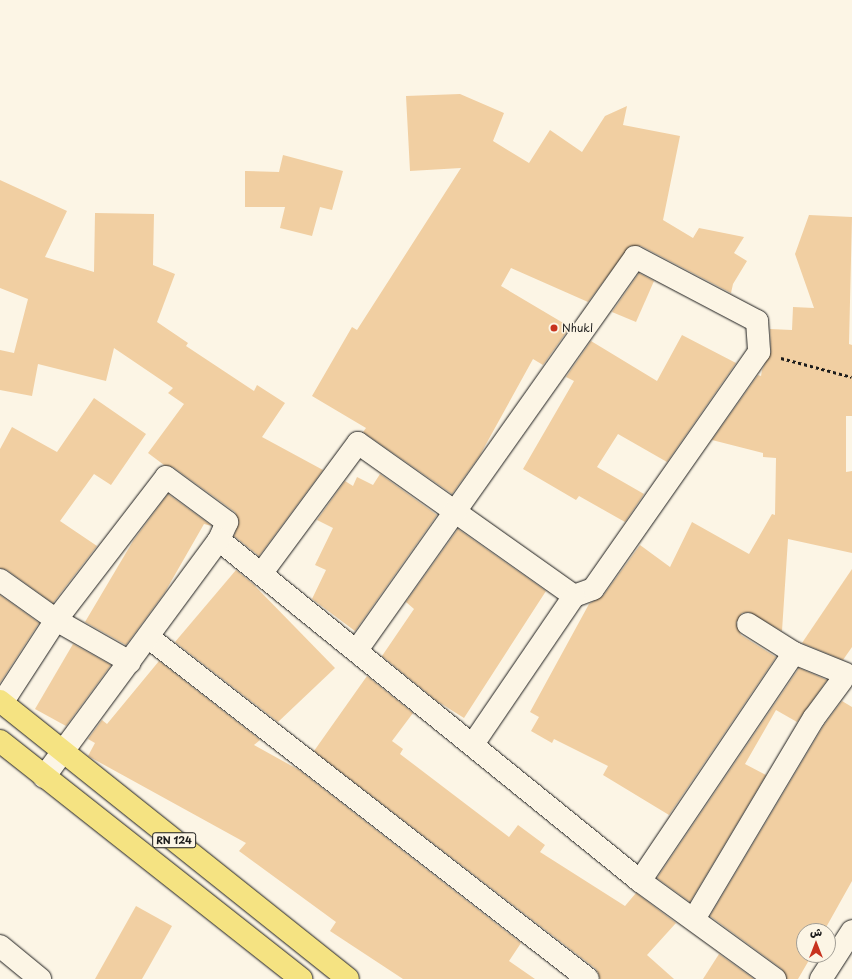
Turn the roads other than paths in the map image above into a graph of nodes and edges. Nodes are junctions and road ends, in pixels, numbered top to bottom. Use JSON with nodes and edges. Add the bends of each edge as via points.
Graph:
{"nodes":[{"id":1,"x":456,"y":512,"type":"junction"},
{"id":2,"x":219,"y":540,"type":"junction"},
{"id":3,"x":261,"y":574,"type":"junction"},
{"id":4,"x":0,"y":580,"type":"edge"},
{"id":5,"x":574,"y":596,"type":"junction"},
{"id":6,"x":56,"y":620,"type":"junction"},
{"id":7,"x":748,"y":624,"type":"dead end"},
{"id":8,"x":148,"y":637,"type":"junction"},
{"id":9,"x":357,"y":650,"type":"junction"},
{"id":10,"x":794,"y":653,"type":"junction"},
{"id":11,"x":130,"y":662,"type":"junction"},
{"id":12,"x":848,"y":676,"type":"edge"},
{"id":13,"x":1,"y":702,"type":"edge"},
{"id":14,"x":0,"y":741,"type":"edge"},
{"id":15,"x":472,"y":744,"type":"junction"},
{"id":16,"x":64,"y":752,"type":"junction"},
{"id":17,"x":44,"y":777,"type":"junction"},
{"id":18,"x":640,"y":880,"type":"junction"},
{"id":19,"x":694,"y":919,"type":"junction"},
{"id":20,"x":852,"y":932,"type":"edge"},
{"id":21,"x":0,"y":946,"type":"edge"},
{"id":22,"x":40,"y":979,"type":"edge"},
{"id":23,"x":301,"y":979,"type":"edge"},
{"id":24,"x":348,"y":979,"type":"edge"},
{"id":25,"x":588,"y":979,"type":"edge"},
{"id":26,"x":775,"y":979,"type":"edge"},
{"id":27,"x":821,"y":979,"type":"edge"}],
"edges":[{"from":1,"to":3,"type":"street","via":[[358,443]]},
{"from":1,"to":5,"type":"street"},
{"from":1,"to":5,"type":"street","via":[[635,257],[757,321],[759,352],[593,589]]},
{"from":1,"to":9,"type":"street"},
{"from":2,"to":3,"type":"street"},
{"from":2,"to":6,"type":"street","via":[[227,522],[166,477]]},
{"from":2,"to":8,"type":"street"},
{"from":3,"to":9,"type":"street"},
{"from":4,"to":6,"type":"street"},
{"from":5,"to":15,"type":"street"},
{"from":6,"to":11,"type":"street"},
{"from":6,"to":13,"type":"street"},
{"from":7,"to":10,"type":"street"},
{"from":8,"to":11,"type":"street"},
{"from":8,"to":25,"type":"street"},
{"from":9,"to":15,"type":"street"},
{"from":10,"to":12,"type":"street"},
{"from":10,"to":18,"type":"street"},
{"from":11,"to":16,"type":"street"},
{"from":12,"to":19,"type":"street","via":[[814,718]]},
{"from":13,"to":16,"type":"main road","number":"RN 124"},
{"from":14,"to":17,"type":"main road","number":"RN 124"},
{"from":15,"to":18,"type":"street"},
{"from":16,"to":17,"type":"street"},
{"from":16,"to":24,"type":"main road","number":"RN 124"},
{"from":17,"to":23,"type":"main road","number":"RN 124"},
{"from":18,"to":19,"type":"street"},
{"from":19,"to":26,"type":"street"},
{"from":20,"to":27,"type":"street"},
{"from":21,"to":22,"type":"street"}]}
